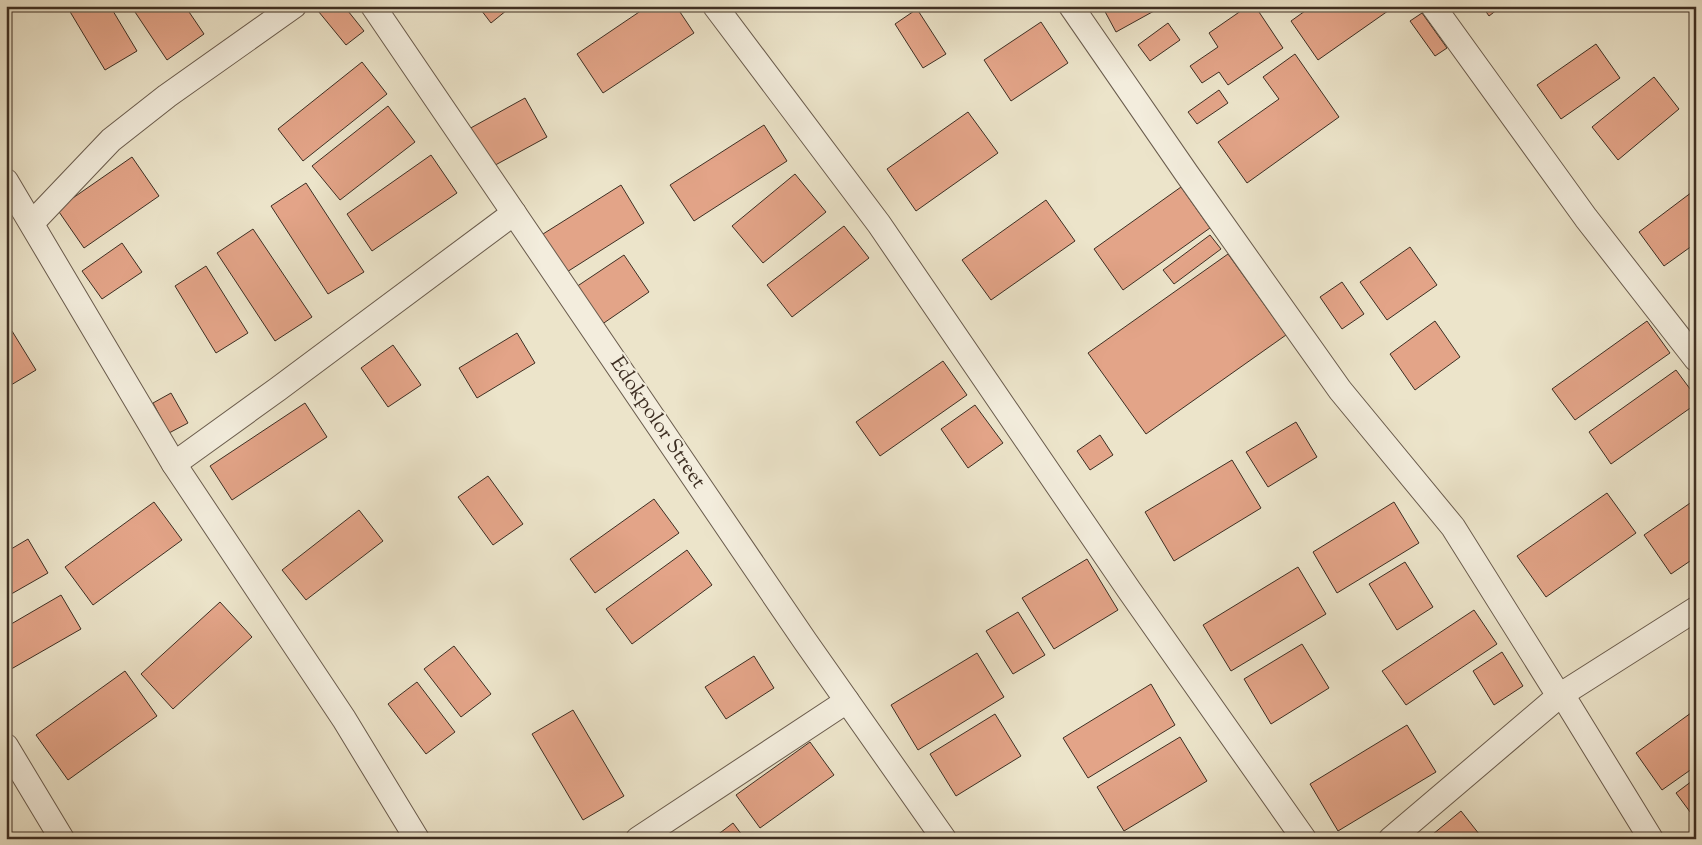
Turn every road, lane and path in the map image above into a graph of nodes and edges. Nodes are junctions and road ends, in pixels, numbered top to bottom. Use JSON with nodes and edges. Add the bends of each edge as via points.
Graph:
{"nodes":[{"id":1,"x":294,"y":6,"type":"edge"},
{"id":2,"x":373,"y":6,"type":"edge"},
{"id":3,"x":715,"y":6,"type":"edge"},
{"id":4,"x":1070,"y":6,"type":"edge"},
{"id":5,"x":1433,"y":6,"type":"edge"},
{"id":6,"x":6,"y":182,"type":"edge"},
{"id":7,"x":514,"y":213,"type":"junction"},
{"id":8,"x":32,"y":223,"type":"junction"},
{"id":9,"x":1696,"y":359,"type":"edge"},
{"id":10,"x":174,"y":464,"type":"junction"},
{"id":11,"x":1696,"y":609,"type":"edge"},
{"id":12,"x":1559,"y":696,"type":"junction"},
{"id":13,"x":847,"y":701,"type":"junction"},
{"id":14,"x":6,"y":746,"type":"edge"},
{"id":15,"x":62,"y":839,"type":"edge"},
{"id":16,"x":417,"y":839,"type":"edge"},
{"id":17,"x":638,"y":839,"type":"edge"},
{"id":18,"x":944,"y":839,"type":"edge"},
{"id":19,"x":1304,"y":839,"type":"edge"},
{"id":20,"x":1391,"y":839,"type":"edge"},
{"id":21,"x":1651,"y":839,"type":"edge"}],
"edges":[{"from":1,"to":8,"type":"street","via":[[111,140]]},
{"from":2,"to":7,"type":"street","name":"Edokpolor Street"},
{"from":3,"to":19,"type":"street","via":[[879,224]]},
{"from":4,"to":12,"type":"street","via":[[1340,390],[1453,527]]},
{"from":5,"to":9,"type":"street","via":[[1586,218]]},
{"from":6,"to":8,"type":"street"},
{"from":7,"to":10,"type":"street"},
{"from":7,"to":13,"type":"street","name":"Edokpolor Street"},
{"from":8,"to":10,"type":"street"},
{"from":10,"to":16,"type":"street","via":[[344,719]]},
{"from":11,"to":12,"type":"street"},
{"from":12,"to":20,"type":"street"},
{"from":12,"to":21,"type":"street","via":[[1568,704]]},
{"from":13,"to":17,"type":"street"},
{"from":13,"to":18,"type":"street","name":"Edokpolor Street"},
{"from":14,"to":15,"type":"street"}]}
